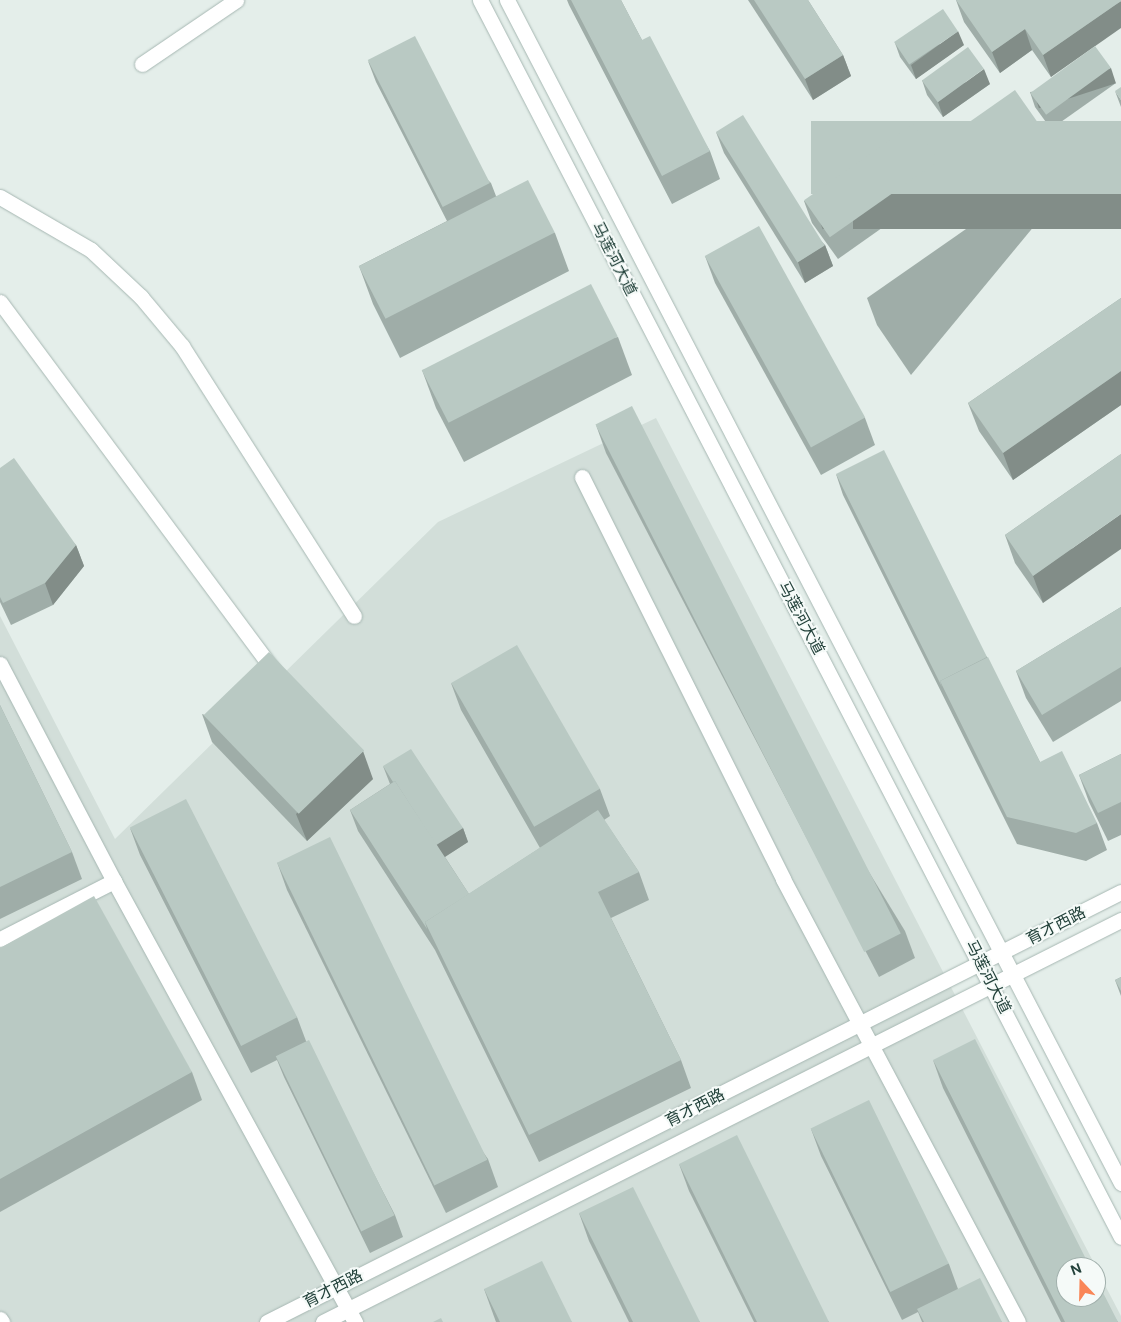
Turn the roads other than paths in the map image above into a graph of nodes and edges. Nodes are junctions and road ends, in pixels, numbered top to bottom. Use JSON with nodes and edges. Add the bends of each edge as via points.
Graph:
{"nodes":[{"id":1,"x":236,"y":0,"type":"edge"},
{"id":2,"x":480,"y":0,"type":"edge"},
{"id":3,"x":507,"y":0,"type":"edge"},
{"id":4,"x":142,"y":64,"type":"dead end"},
{"id":5,"x":0,"y":196,"type":"edge"},
{"id":6,"x":0,"y":302,"type":"edge"},
{"id":7,"x":582,"y":476,"type":"dead end"},
{"id":8,"x":354,"y":616,"type":"dead end"},
{"id":9,"x":0,"y":664,"type":"edge"},
{"id":10,"x":272,"y":668,"type":"edge"},
{"id":11,"x":114,"y":881,"type":"junction"},
{"id":12,"x":1121,"y":892,"type":"edge"},
{"id":13,"x":1121,"y":920,"type":"edge"},
{"id":14,"x":0,"y":939,"type":"edge"},
{"id":15,"x":1003,"y":954,"type":"junction"},
{"id":16,"x":981,"y":964,"type":"junction"},
{"id":17,"x":1014,"y":976,"type":"junction"},
{"id":18,"x":992,"y":986,"type":"junction"},
{"id":19,"x":861,"y":1025,"type":"junction"},
{"id":20,"x":872,"y":1047,"type":"junction"},
{"id":21,"x":1121,"y":1184,"type":"edge"},
{"id":22,"x":1121,"y":1237,"type":"edge"},
{"id":23,"x":336,"y":1288,"type":"junction"},
{"id":24,"x":351,"y":1316,"type":"edge"},
{"id":25,"x":267,"y":1322,"type":"edge"},
{"id":26,"x":323,"y":1322,"type":"edge"},
{"id":27,"x":1018,"y":1322,"type":"edge"}],
"edges":[{"from":1,"to":4,"type":"street"},
{"from":2,"to":16,"type":"street","name":"马莲河大道"},
{"from":3,"to":15,"type":"street","name":"马莲河大道"},
{"from":5,"to":8,"type":"street","via":[[91,250],[141,297],[182,346]]},
{"from":6,"to":10,"type":"street"},
{"from":7,"to":19,"type":"street","via":[[783,879]]},
{"from":9,"to":11,"type":"street"},
{"from":11,"to":14,"type":"street"},
{"from":11,"to":23,"type":"street"},
{"from":12,"to":15,"type":"street","name":"育才西路"},
{"from":13,"to":17,"type":"street","name":"育才西路"},
{"from":15,"to":16,"type":"street","name":"育才西路"},
{"from":15,"to":17,"type":"street","name":"马莲河大道"},
{"from":16,"to":18,"type":"street","name":"马莲河大道"},
{"from":16,"to":19,"type":"street","name":"育才西路"},
{"from":17,"to":18,"type":"street","name":"育才西路"},
{"from":17,"to":21,"type":"street","name":"马莲河大道"},
{"from":18,"to":20,"type":"street","name":"育才西路"},
{"from":18,"to":22,"type":"street","name":"马莲河大道"},
{"from":19,"to":20,"type":"street"},
{"from":19,"to":23,"type":"street","name":"育才西路"},
{"from":20,"to":24,"type":"street","name":"育才西路"},
{"from":20,"to":27,"type":"street"},
{"from":23,"to":24,"type":"street"},
{"from":23,"to":25,"type":"street","name":"育才西路"},
{"from":24,"to":26,"type":"street","name":"育才西路"}]}
